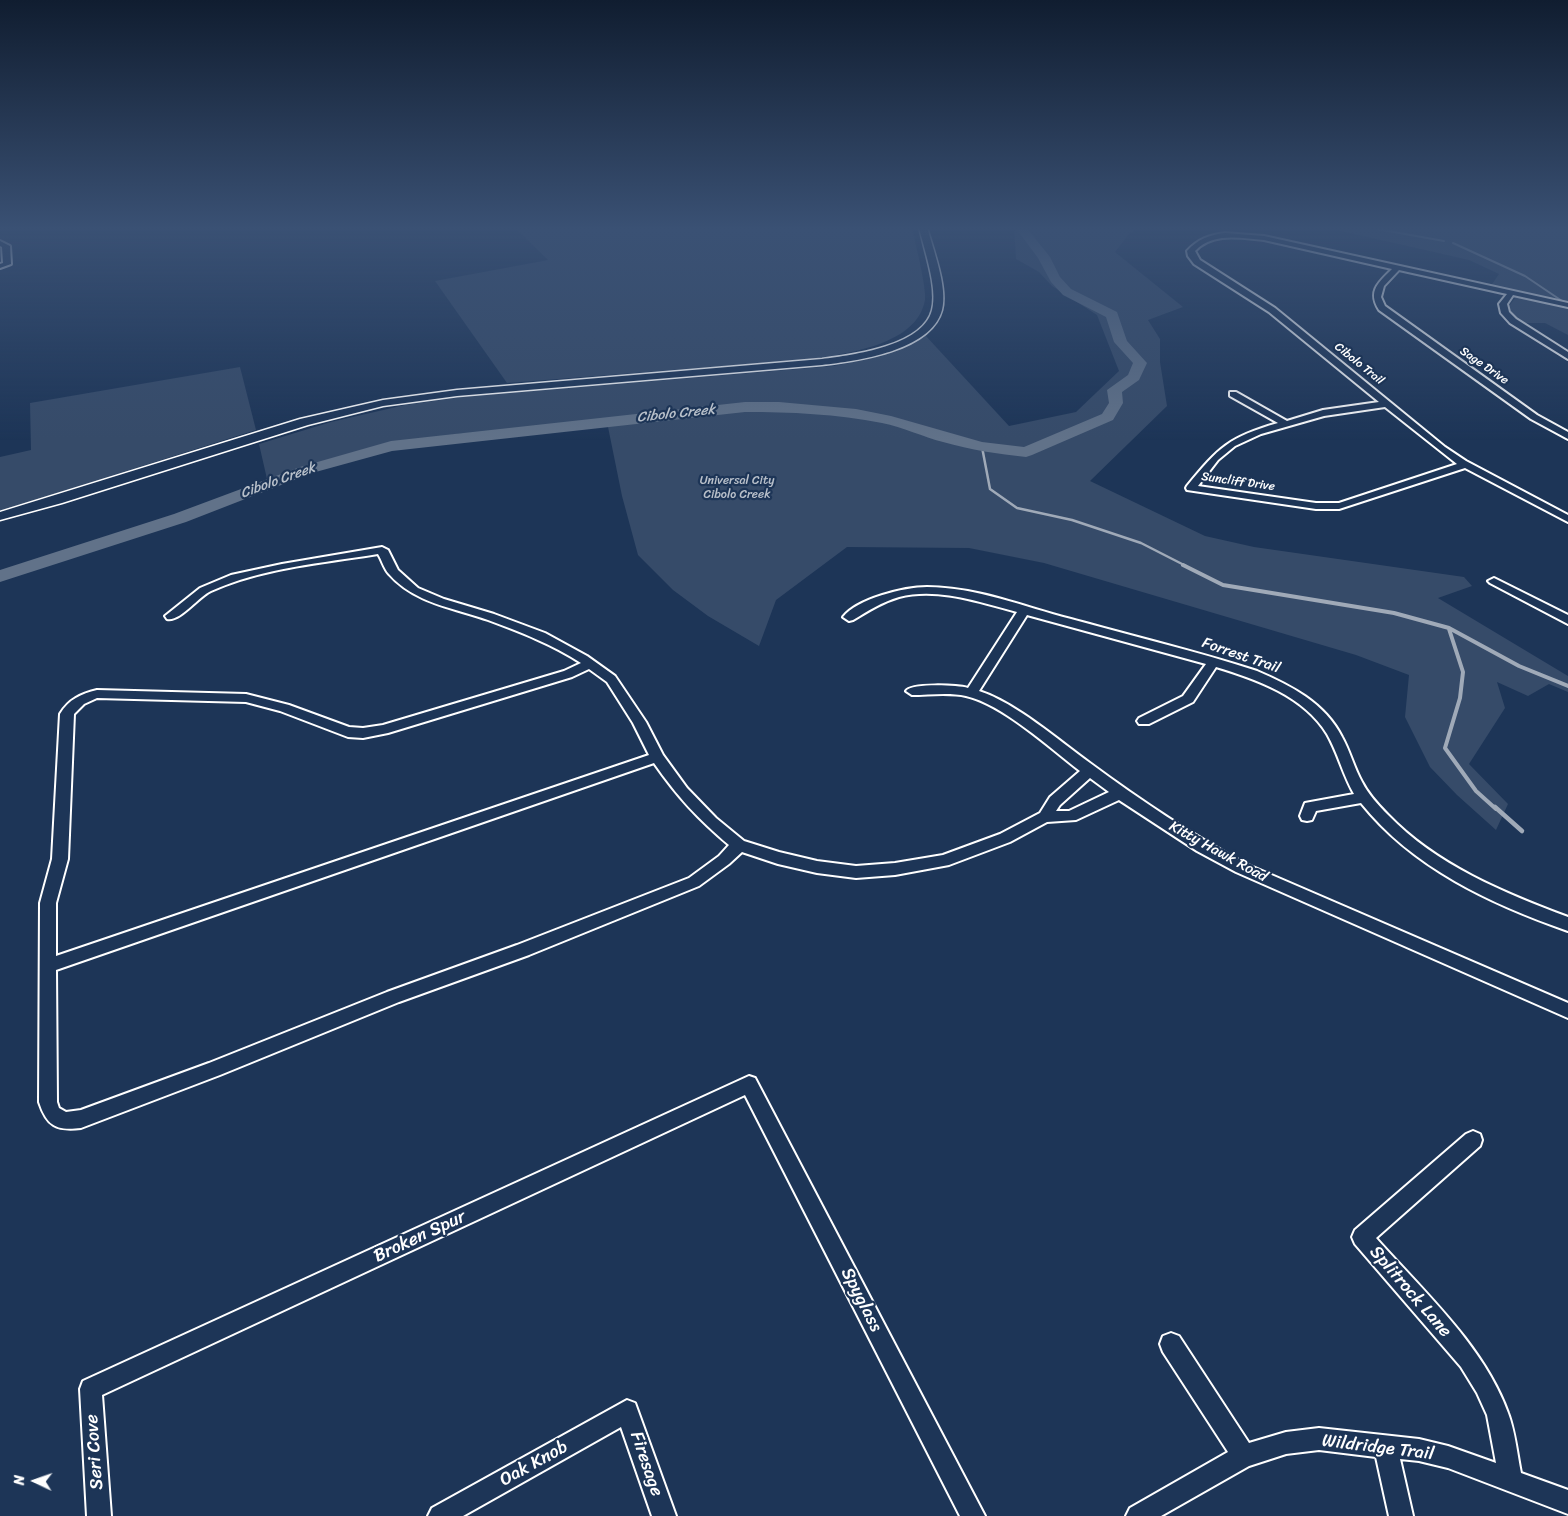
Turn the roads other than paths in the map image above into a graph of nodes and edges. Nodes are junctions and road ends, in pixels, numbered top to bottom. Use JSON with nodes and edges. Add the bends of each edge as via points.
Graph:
{"nodes":[{"id":1,"x":937,"y":298,"type":"edge"},
{"id":2,"x":1253,"y":298,"type":"edge"},
{"id":3,"x":1377,"y":298,"type":"edge"},
{"id":4,"x":1508,"y":298,"type":"edge"},
{"id":5,"x":1534,"y":298,"type":"edge"},
{"id":6,"x":1568,"y":305,"type":"edge"},
{"id":7,"x":1568,"y":356,"type":"edge"},
{"id":8,"x":1233,"y":394,"type":"dead end"},
{"id":9,"x":1387,"y":404,"type":"junction"},
{"id":10,"x":1286,"y":424,"type":"junction"},
{"id":11,"x":1568,"y":436,"type":"edge"},
{"id":12,"x":1465,"y":465,"type":"junction"},
{"id":13,"x":0,"y":516,"type":"edge"},
{"id":14,"x":1568,"y":519,"type":"edge"},
{"id":15,"x":1494,"y":581,"type":"dead end"},
{"id":16,"x":1024,"y":611,"type":"junction"},
{"id":17,"x":171,"y":616,"type":"dead end"},
{"id":18,"x":849,"y":617,"type":"dead end"},
{"id":19,"x":1568,"y":620,"type":"edge"},
{"id":20,"x":1213,"y":663,"type":"junction"},
{"id":21,"x":590,"y":664,"type":"junction"},
{"id":22,"x":912,"y":691,"type":"dead end"},
{"id":23,"x":971,"y":693,"type":"junction"},
{"id":24,"x":1144,"y":721,"type":"dead end"},
{"id":25,"x":656,"y":757,"type":"junction"},
{"id":26,"x":1090,"y":770,"type":"junction"},
{"id":27,"x":1121,"y":793,"type":"junction"},
{"id":28,"x":1364,"y":797,"type":"junction"},
{"id":29,"x":1307,"y":816,"type":"dead end"},
{"id":30,"x":1045,"y":817,"type":"junction"},
{"id":31,"x":739,"y":846,"type":"junction"},
{"id":32,"x":1568,"y":924,"type":"edge"},
{"id":33,"x":50,"y":965,"type":"junction"},
{"id":34,"x":1568,"y":1011,"type":"edge"},
{"id":35,"x":749,"y":1084,"type":"joint"},
{"id":36,"x":1473,"y":1140,"type":"dead end"},
{"id":37,"x":1171,"y":1344,"type":"dead end"},
{"id":38,"x":91,"y":1389,"type":"joint"},
{"id":39,"x":627,"y":1411,"type":"joint"},
{"id":40,"x":1385,"y":1445,"type":"junction"},
{"id":41,"x":1244,"y":1456,"type":"junction"},
{"id":42,"x":1511,"y":1482,"type":"junction"},
{"id":43,"x":1568,"y":1502,"type":"edge"},
{"id":44,"x":99,"y":1516,"type":"edge"},
{"id":45,"x":440,"y":1516,"type":"edge"},
{"id":46,"x":664,"y":1516,"type":"edge"},
{"id":47,"x":973,"y":1516,"type":"edge"},
{"id":48,"x":1138,"y":1516,"type":"edge"},
{"id":49,"x":1401,"y":1516,"type":"edge"}],
"edges":[{"from":1,"to":13,"type":"main road","via":[[935,317],[926,328],[909,339],[871,354],[822,362],[457,393],[383,403],[304,422]]},
{"from":2,"to":9,"type":"street","name":"Cibolo Trail"},
{"from":3,"to":11,"type":"street","name":"Sage Drive","via":[[1382,308],[1534,417]]},
{"from":4,"to":7,"type":"street","via":[[1503,304],[1507,316]]},
{"from":5,"to":6,"type":"street","name":"Cibolo Trail"},
{"from":8,"to":10,"type":"street"},
{"from":9,"to":10,"type":"street","name":"Suncliff Drive","via":[[1331,412]]},
{"from":9,"to":12,"type":"street","name":"Cibolo Trail"},
{"from":10,"to":12,"type":"street","name":"Suncliff Drive","via":[[1232,444],[1215,458],[1191,488],[1316,506],[1339,506]]},
{"from":12,"to":14,"type":"street","name":"Cibolo Trail"},
{"from":15,"to":19,"type":"street"},
{"from":16,"to":18,"type":"street","name":"Forrest Trail","via":[[954,593],[911,590],[864,607]]},
{"from":16,"to":20,"type":"street","name":"Forrest Trail"},
{"from":16,"to":23,"type":"street"},
{"from":17,"to":21,"type":"street","via":[[204,590],[235,577],[382,550],[393,572],[414,590],[541,636]]},
{"from":20,"to":24,"type":"street","via":[[1188,699]]},
{"from":20,"to":28,"type":"street","name":"Forrest Trail","via":[[1276,684],[1313,709],[1332,731]]},
{"from":21,"to":25,"type":"street","via":[[611,679],[639,722]]},
{"from":21,"to":33,"type":"street","via":[[568,674],[363,733],[348,732],[284,708],[246,698],[80,695],[67,714],[60,858],[48,902]]},
{"from":22,"to":23,"type":"street","name":"Kitty Hawk Road"},
{"from":23,"to":26,"type":"street","name":"Kitty Hawk Road","via":[[1009,710]]},
{"from":25,"to":31,"type":"street","via":[[682,792]]},
{"from":25,"to":33,"type":"street"},
{"from":26,"to":27,"type":"street","name":"Kitty Hawk Road"},
{"from":26,"to":30,"type":"street","via":[[1055,801]]},
{"from":27,"to":30,"type":"street","via":[[1071,816]]},
{"from":27,"to":34,"type":"street","name":"Kitty Hawk Road","via":[[1240,868]]},
{"from":28,"to":29,"type":"street","via":[[1310,807]]},
{"from":28,"to":32,"type":"street","name":"Forrest Trail","via":[[1418,850],[1468,881]]},
{"from":30,"to":31,"type":"street","via":[[1005,838],[944,861],[895,869],[856,872],[817,867]]},
{"from":31,"to":33,"type":"street","via":[[694,882],[81,1120],[64,1121],[52,1114],[48,1102]]},
{"from":35,"to":38,"type":"street","name":"Broken Spur"},
{"from":35,"to":47,"type":"street","name":"Spyglass"},
{"from":36,"to":42,"type":"street","name":"Splitrock Lane","via":[[1362,1236],[1469,1358],[1498,1415]]},
{"from":37,"to":41,"type":"street"},
{"from":38,"to":44,"type":"street","name":"Seri Cove"},
{"from":39,"to":45,"type":"street","name":"Oak Knob"},
{"from":39,"to":46,"type":"street","name":"Firesage"},
{"from":40,"to":41,"type":"street","name":"Wildridge Trail","via":[[1318,1439],[1286,1443]]},
{"from":40,"to":42,"type":"street","name":"Wildridge Trail","via":[[1448,1457]]},
{"from":40,"to":49,"type":"street"},
{"from":41,"to":48,"type":"street","name":"Wildridge Trail"},
{"from":42,"to":43,"type":"street","name":"Wildridge Trail"}]}
